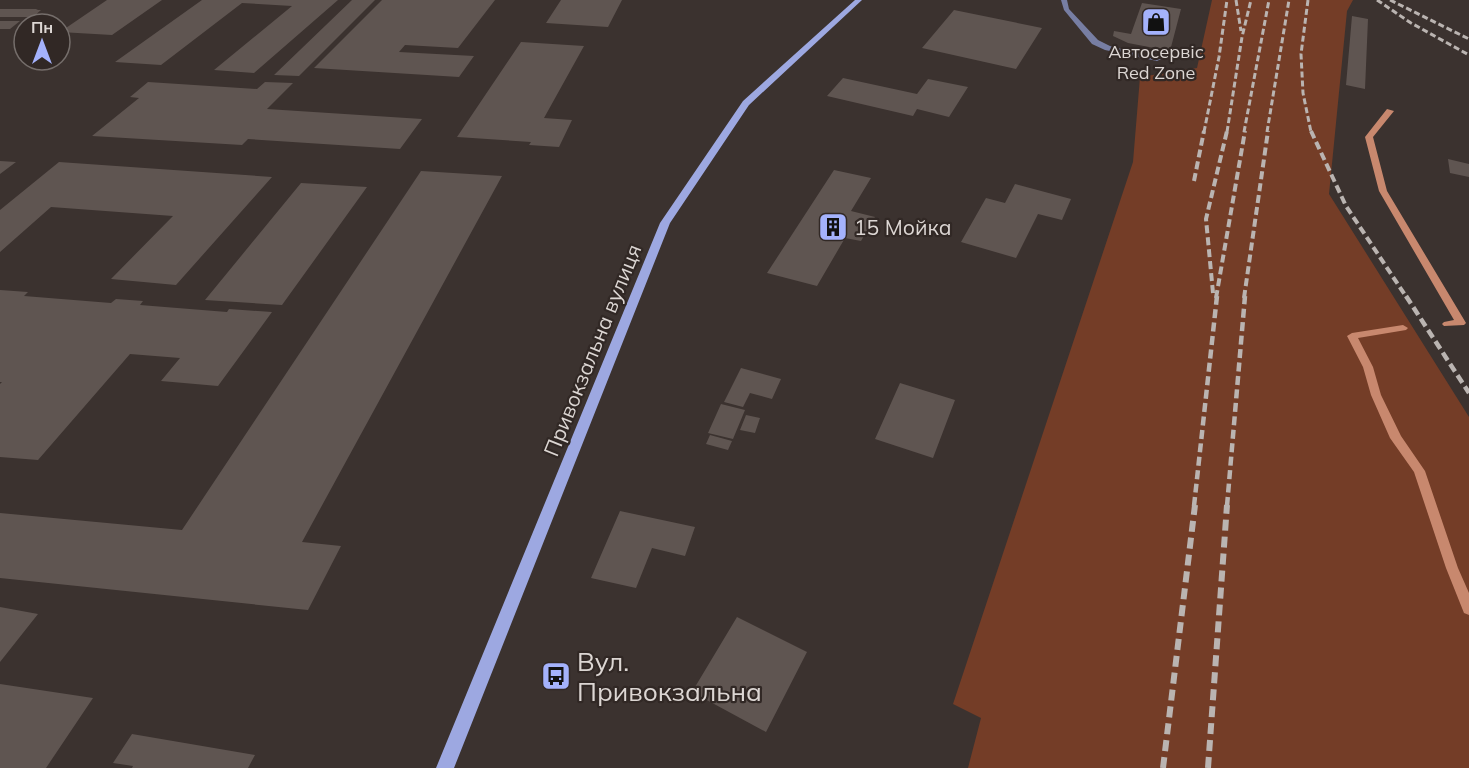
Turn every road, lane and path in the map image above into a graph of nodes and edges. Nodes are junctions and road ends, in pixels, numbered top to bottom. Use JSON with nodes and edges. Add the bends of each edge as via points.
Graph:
{"nodes":[{"id":1,"x":859,"y":0,"type":"edge"},
{"id":2,"x":1064,"y":0,"type":"edge"},
{"id":3,"x":1157,"y":59,"type":"dead end"},
{"id":4,"x":445,"y":768,"type":"edge"}],
"edges":[{"from":1,"to":4,"type":"main road","name":"Привокзальна вулиця","via":[[746,103],[665,223]]},
{"from":2,"to":3,"type":"lane","via":[[1066,9],[1095,42]]}]}
